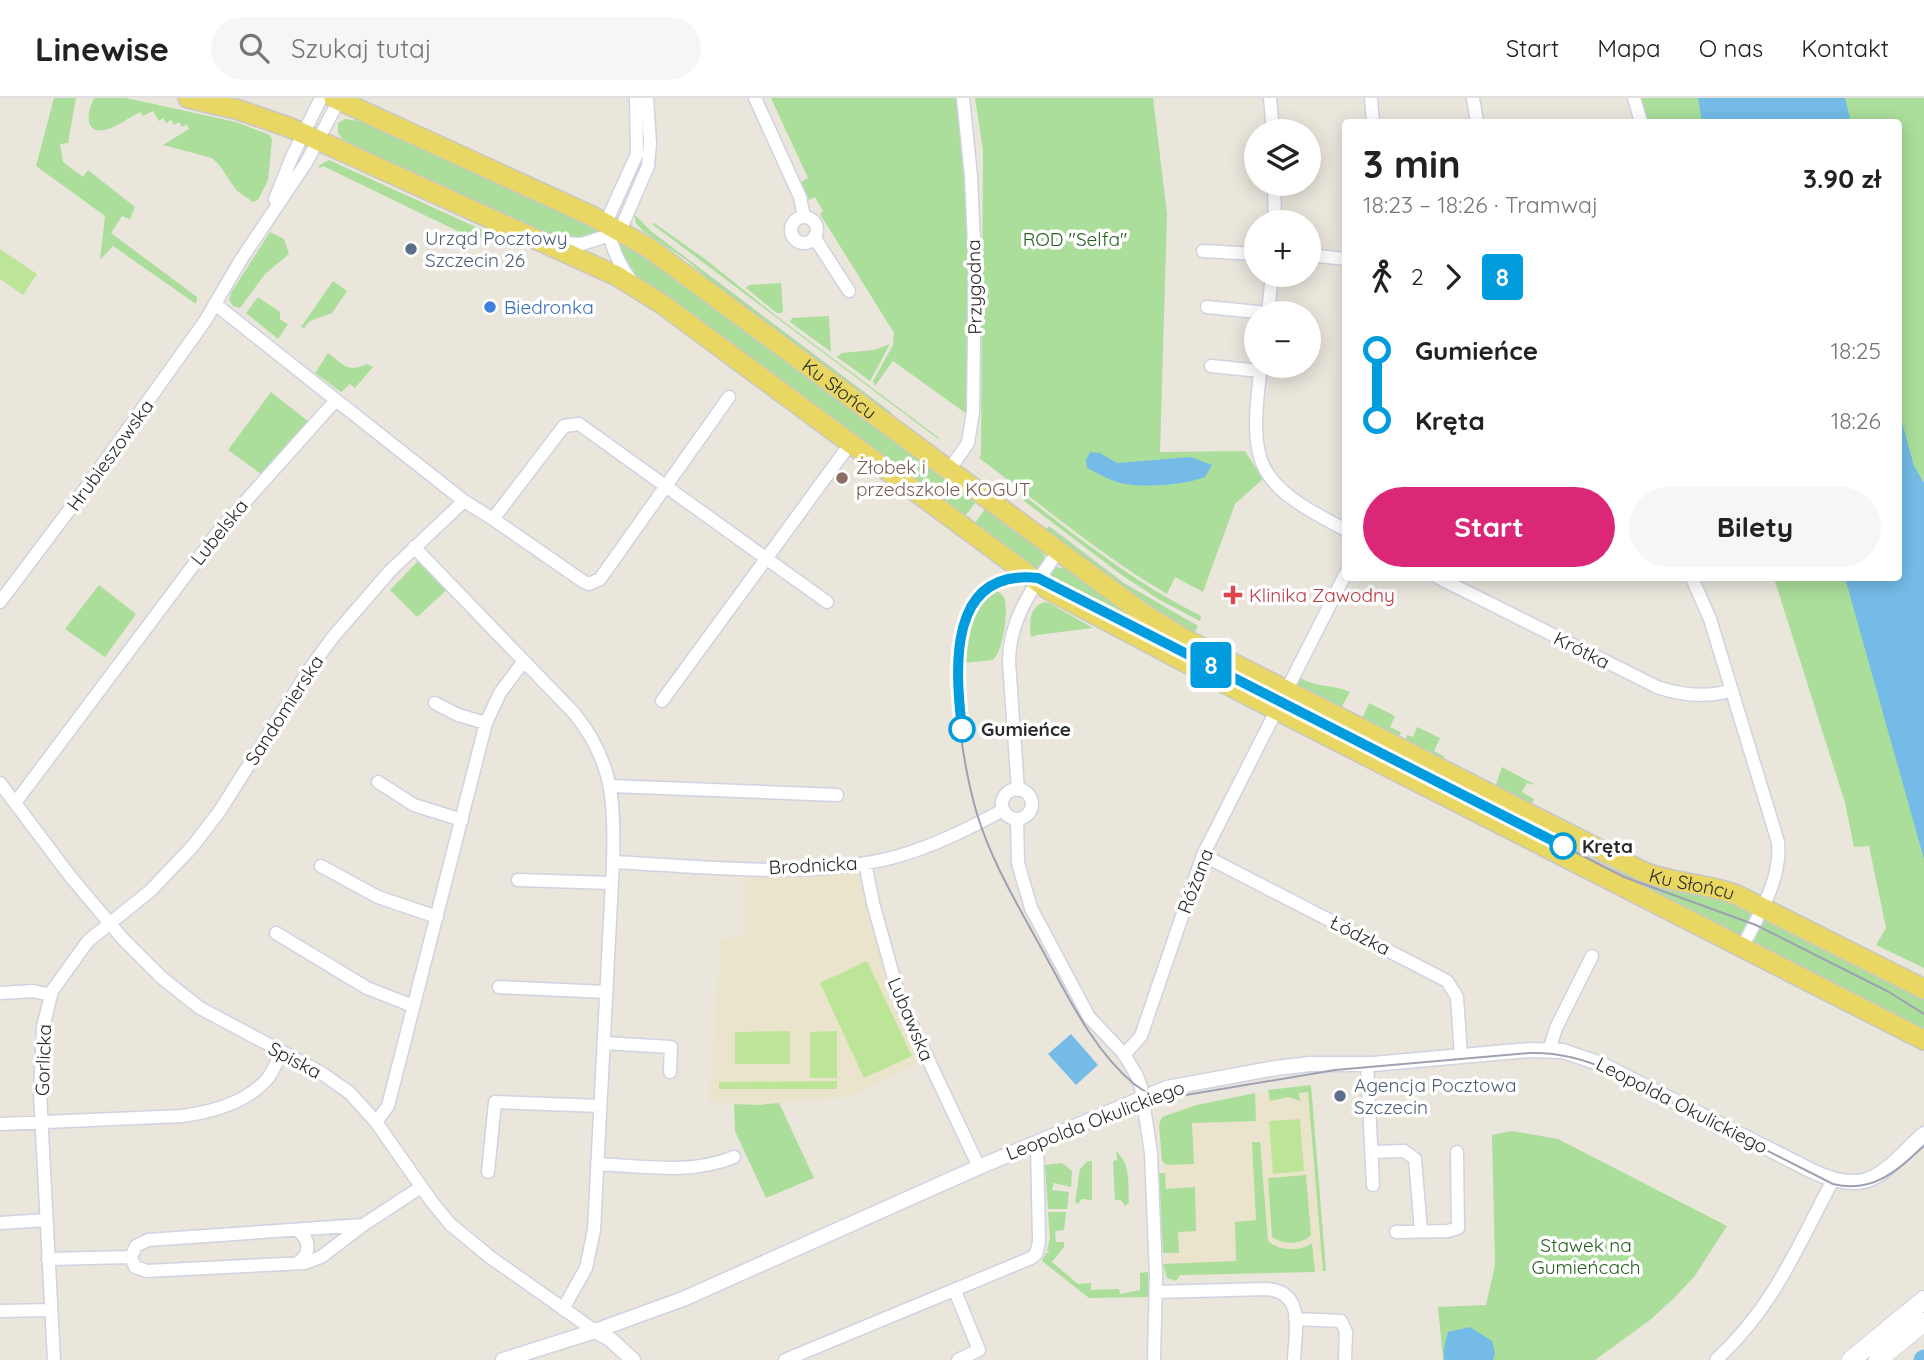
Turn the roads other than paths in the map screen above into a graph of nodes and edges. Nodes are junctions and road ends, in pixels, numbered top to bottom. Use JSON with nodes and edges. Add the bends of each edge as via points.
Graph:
{"nodes":[{"id":1,"x":187,"y":98,"type":"edge"},
{"id":2,"x":636,"y":98,"type":"edge"},
{"id":3,"x":648,"y":98,"type":"edge"},
{"id":4,"x":755,"y":98,"type":"edge"},
{"id":5,"x":963,"y":98,"type":"edge"},
{"id":6,"x":1270,"y":98,"type":"edge"},
{"id":7,"x":1371,"y":98,"type":"edge"},
{"id":8,"x":1473,"y":98,"type":"edge"},
{"id":9,"x":1634,"y":98,"type":"edge"},
{"id":10,"x":331,"y":99,"type":"edge"},
{"id":11,"x":1272,"y":119,"type":"edge"},
{"id":12,"x":1373,"y":119,"type":"edge"},
{"id":13,"x":1476,"y":119,"type":"edge"},
{"id":14,"x":1640,"y":119,"type":"edge"},
{"id":15,"x":311,"y":137,"type":"junction"},
{"id":16,"x":804,"y":217,"type":"junction"},
{"id":17,"x":612,"y":230,"type":"junction"},
{"id":18,"x":814,"y":237,"type":"junction"},
{"id":19,"x":537,"y":239,"type":"junction"},
{"id":20,"x":1203,"y":251,"type":"dead end"},
{"id":21,"x":1244,"y":253,"type":"edge"},
{"id":22,"x":1321,"y":256,"type":"edge"},
{"id":23,"x":1342,"y":259,"type":"edge"},
{"id":24,"x":849,"y":291,"type":"dead end"},
{"id":25,"x":644,"y":292,"type":"junction"},
{"id":26,"x":215,"y":304,"type":"junction"},
{"id":27,"x":1207,"y":307,"type":"dead end"},
{"id":28,"x":1244,"y":311,"type":"edge"},
{"id":29,"x":1211,"y":366,"type":"dead end"},
{"id":30,"x":1244,"y":367,"type":"edge"},
{"id":31,"x":1260,"y":378,"type":"edge"},
{"id":32,"x":729,"y":397,"type":"dead end"},
{"id":33,"x":336,"y":400,"type":"junction"},
{"id":34,"x":850,"y":444,"type":"junction"},
{"id":35,"x":950,"y":469,"type":"junction"},
{"id":36,"x":665,"y":486,"type":"junction"},
{"id":37,"x":464,"y":501,"type":"junction"},
{"id":38,"x":493,"y":519,"type":"junction"},
{"id":39,"x":1342,"y":528,"type":"edge"},
{"id":40,"x":414,"y":547,"type":"junction"},
{"id":41,"x":1059,"y":550,"type":"junction"},
{"id":42,"x":768,"y":560,"type":"junction"},
{"id":43,"x":1342,"y":581,"type":"edge"},
{"id":44,"x":1445,"y":581,"type":"edge"},
{"id":45,"x":1693,"y":581,"type":"edge"},
{"id":46,"x":1037,"y":583,"type":"junction"},
{"id":47,"x":0,"y":602,"type":"edge"},
{"id":48,"x":827,"y":602,"type":"dead end"},
{"id":49,"x":523,"y":662,"type":"junction"},
{"id":50,"x":1732,"y":690,"type":"junction"},
{"id":51,"x":1285,"y":691,"type":"junction"},
{"id":52,"x":662,"y":701,"type":"dead end"},
{"id":53,"x":435,"y":703,"type":"dead end"},
{"id":54,"x":1276,"y":710,"type":"junction"},
{"id":55,"x":486,"y":723,"type":"junction"},
{"id":56,"x":377,"y":782,"type":"dead end"},
{"id":57,"x":0,"y":783,"type":"edge"},
{"id":58,"x":611,"y":786,"type":"junction"},
{"id":59,"x":1018,"y":790,"type":"junction"},
{"id":60,"x":836,"y":795,"type":"dead end"},
{"id":61,"x":15,"y":803,"type":"junction"},
{"id":62,"x":1003,"y":810,"type":"junction"},
{"id":63,"x":1017,"y":819,"type":"junction"},
{"id":64,"x":462,"y":820,"type":"junction"},
{"id":65,"x":1203,"y":855,"type":"junction"},
{"id":66,"x":613,"y":862,"type":"junction"},
{"id":67,"x":865,"y":863,"type":"junction"},
{"id":68,"x":321,"y":866,"type":"dead end"},
{"id":69,"x":518,"y":880,"type":"dead end"},
{"id":70,"x":612,"y":883,"type":"junction"},
{"id":71,"x":1762,"y":906,"type":"junction"},
{"id":72,"x":437,"y":917,"type":"junction"},
{"id":73,"x":110,"y":923,"type":"junction"},
{"id":74,"x":276,"y":933,"type":"dead end"},
{"id":75,"x":1742,"y":948,"type":"junction"},
{"id":76,"x":1592,"y":956,"type":"dead end"},
{"id":77,"x":499,"y":987,"type":"dead end"},
{"id":78,"x":1924,"y":989,"type":"edge"},
{"id":79,"x":606,"y":992,"type":"junction"},
{"id":80,"x":0,"y":993,"type":"edge"},
{"id":81,"x":50,"y":995,"type":"junction"},
{"id":82,"x":414,"y":1006,"type":"junction"},
{"id":83,"x":1924,"y":1040,"type":"edge"},
{"id":84,"x":604,"y":1043,"type":"junction"},
{"id":85,"x":1549,"y":1050,"type":"junction"},
{"id":86,"x":281,"y":1053,"type":"junction"},
{"id":87,"x":1124,"y":1055,"type":"junction"},
{"id":88,"x":1461,"y":1056,"type":"junction"},
{"id":89,"x":1367,"y":1064,"type":"junction"},
{"id":90,"x":670,"y":1072,"type":"dead end"},
{"id":91,"x":1142,"y":1099,"type":"junction"},
{"id":92,"x":600,"y":1106,"type":"junction"},
{"id":93,"x":42,"y":1121,"type":"junction"},
{"id":94,"x":376,"y":1122,"type":"junction"},
{"id":95,"x":0,"y":1124,"type":"edge"},
{"id":96,"x":1924,"y":1134,"type":"edge"},
{"id":97,"x":1037,"y":1142,"type":"junction"},
{"id":98,"x":1924,"y":1143,"type":"edge"},
{"id":99,"x":1372,"y":1152,"type":"junction"},
{"id":100,"x":1457,"y":1152,"type":"dead end"},
{"id":101,"x":734,"y":1157,"type":"dead end"},
{"id":102,"x":1898,"y":1159,"type":"junction"},
{"id":103,"x":597,"y":1164,"type":"junction"},
{"id":104,"x":979,"y":1167,"type":"junction"},
{"id":105,"x":488,"y":1172,"type":"dead end"},
{"id":106,"x":1833,"y":1180,"type":"junction"},
{"id":107,"x":1373,"y":1185,"type":"dead end"},
{"id":108,"x":421,"y":1187,"type":"junction"},
{"id":109,"x":46,"y":1220,"type":"junction"},
{"id":110,"x":0,"y":1223,"type":"edge"},
{"id":111,"x":363,"y":1225,"type":"junction"},
{"id":112,"x":297,"y":1230,"type":"junction"},
{"id":113,"x":1421,"y":1231,"type":"junction"},
{"id":114,"x":1396,"y":1232,"type":"dead end"},
{"id":115,"x":131,"y":1257,"type":"junction"},
{"id":116,"x":48,"y":1259,"type":"junction"},
{"id":117,"x":297,"y":1264,"type":"junction"},
{"id":118,"x":955,"y":1291,"type":"junction"},
{"id":119,"x":1156,"y":1292,"type":"junction"},
{"id":120,"x":1924,"y":1300,"type":"edge"},
{"id":121,"x":563,"y":1309,"type":"junction"},
{"id":122,"x":51,"y":1310,"type":"junction"},
{"id":123,"x":0,"y":1311,"type":"edge"},
{"id":124,"x":1295,"y":1319,"type":"junction"},
{"id":125,"x":1924,"y":1322,"type":"edge"},
{"id":126,"x":595,"y":1331,"type":"junction"},
{"id":127,"x":817,"y":1354,"type":"edge"},
{"id":128,"x":54,"y":1360,"type":"edge"},
{"id":129,"x":503,"y":1360,"type":"edge"},
{"id":130,"x":633,"y":1360,"type":"edge"},
{"id":131,"x":785,"y":1360,"type":"edge"},
{"id":132,"x":958,"y":1360,"type":"edge"},
{"id":133,"x":1154,"y":1360,"type":"edge"},
{"id":134,"x":1294,"y":1360,"type":"edge"},
{"id":135,"x":1345,"y":1360,"type":"edge"},
{"id":136,"x":1716,"y":1360,"type":"edge"},
{"id":137,"x":1852,"y":1360,"type":"edge"},
{"id":138,"x":1878,"y":1360,"type":"edge"}],
"edges":[{"from":1,"to":15,"type":"main road","name":"Ku Słońcu","via":[[246,112]]},
{"from":2,"to":17,"type":"street","via":[[636,154],[610,216]]},
{"from":3,"to":17,"type":"street","via":[[648,166]]},
{"from":4,"to":16,"type":"street","via":[[800,197]]},
{"from":5,"to":35,"type":"street","name":"Przygodna","via":[[976,296],[973,412],[968,443]]},
{"from":6,"to":11,"type":"street"},
{"from":7,"to":12,"type":"street"},
{"from":8,"to":13,"type":"street"},
{"from":9,"to":14,"type":"street"},
{"from":10,"to":15,"type":"street","name":"Ku Słońcu"},
{"from":10,"to":17,"type":"main road","name":"Ku Słońcu"},
{"from":15,"to":19,"type":"main road","name":"Ku Słońcu"},
{"from":15,"to":26,"type":"street","name":"Hrubieszowska"},
{"from":16,"to":18,"type":"street","via":[[815,223]]},
{"from":16,"to":18,"type":"street","via":[[793,222],[795,240]]},
{"from":17,"to":19,"type":"street","name":"Ku Słońcu","via":[[582,244]]},
{"from":17,"to":25,"type":"street","name":"Ku Słońcu","via":[[626,275]]},
{"from":17,"to":35,"type":"main road","name":"Ku Słońcu","via":[[681,269]]},
{"from":18,"to":24,"type":"street"},
{"from":19,"to":25,"type":"main road","name":"Ku Słońcu"},
{"from":20,"to":21,"type":"street"},
{"from":22,"to":23,"type":"street"},
{"from":25,"to":34,"type":"main road","name":"Ku Słońcu"},
{"from":26,"to":33,"type":"street"},
{"from":26,"to":47,"type":"street","name":"Hrubieszowska"},
{"from":27,"to":28,"type":"street"},
{"from":29,"to":30,"type":"street"},
{"from":31,"to":39,"type":"street","via":[[1255,429],[1267,473],[1289,499]]},
{"from":32,"to":36,"type":"street"},
{"from":33,"to":37,"type":"street"},
{"from":33,"to":61,"type":"street","name":"Lubelska","via":[[219,531]]},
{"from":34,"to":42,"type":"street"},
{"from":34,"to":46,"type":"main road","name":"Ku Słońcu"},
{"from":35,"to":41,"type":"main road","name":"Ku Słońcu"},
{"from":36,"to":38,"type":"street","via":[[579,424],[564,426]]},
{"from":36,"to":38,"type":"street","via":[[600,579],[589,584]]},
{"from":36,"to":42,"type":"street"},
{"from":37,"to":38,"type":"street"},
{"from":37,"to":40,"type":"street","name":"Sandomierska"},
{"from":40,"to":49,"type":"street"},
{"from":40,"to":73,"type":"street","name":"Sandomierska","via":[[321,653],[192,847]]},
{"from":41,"to":46,"type":"street"},
{"from":41,"to":51,"type":"main road","name":"Ku Słońcu","via":[[1167,629]]},
{"from":42,"to":48,"type":"street"},
{"from":42,"to":52,"type":"street"},
{"from":43,"to":51,"type":"street"},
{"from":44,"to":50,"type":"street","name":"Krótka","via":[[1657,687],[1697,694]]},
{"from":45,"to":50,"type":"street"},
{"from":46,"to":54,"type":"main road","name":"Ku Słońcu"},
{"from":46,"to":59,"type":"street","via":[[1018,615],[1010,648]]},
{"from":49,"to":55,"type":"street","via":[[500,693]]},
{"from":49,"to":58,"type":"street","via":[[583,724],[602,757]]},
{"from":50,"to":71,"type":"street","via":[[1778,842],[1776,871]]},
{"from":51,"to":54,"type":"street"},
{"from":51,"to":71,"type":"main road","name":"Ku Słońcu","via":[[1644,872],[1727,891]]},
{"from":53,"to":55,"type":"street","via":[[458,716]]},
{"from":54,"to":65,"type":"street","name":"Różana"},
{"from":54,"to":75,"type":"main road","name":"Ku Słońcu"},
{"from":55,"to":64,"type":"street"},
{"from":56,"to":64,"type":"street","via":[[414,805]]},
{"from":57,"to":61,"type":"street","name":"Spiska"},
{"from":58,"to":60,"type":"street"},
{"from":58,"to":66,"type":"street"},
{"from":59,"to":62,"type":"street","via":[[1005,795]]},
{"from":59,"to":63,"type":"street","via":[[1028,794],[1032,805],[1027,815]]},
{"from":61,"to":73,"type":"street","name":"Spiska"},
{"from":62,"to":63,"type":"street"},
{"from":62,"to":67,"type":"street","name":"Brodnicka","via":[[933,845]]},
{"from":63,"to":87,"type":"street","via":[[1018,863],[1030,906],[1089,1017]]},
{"from":64,"to":72,"type":"street"},
{"from":65,"to":87,"type":"street","name":"Różana","via":[[1141,1036]]},
{"from":65,"to":88,"type":"street","name":"Łódzka","via":[[1447,981],[1457,997]]},
{"from":66,"to":67,"type":"street","name":"Brodnicka","via":[[788,869]]},
{"from":66,"to":70,"type":"street"},
{"from":67,"to":104,"type":"street","name":"Lubawska","via":[[900,1000]]},
{"from":68,"to":72,"type":"street","via":[[378,897]]},
{"from":69,"to":70,"type":"street"},
{"from":70,"to":79,"type":"street"},
{"from":71,"to":75,"type":"street","name":"Ku Słońcu"},
{"from":71,"to":78,"type":"main road","name":"Ku Słońcu"},
{"from":72,"to":82,"type":"street"},
{"from":73,"to":81,"type":"street","name":"Gorlicka","via":[[79,951]]},
{"from":73,"to":86,"type":"street","name":"Spiska","via":[[178,992]]},
{"from":74,"to":82,"type":"street","via":[[367,988]]},
{"from":75,"to":83,"type":"main road","name":"Ku Słońcu"},
{"from":76,"to":85,"type":"street"},
{"from":77,"to":79,"type":"street"},
{"from":79,"to":84,"type":"street"},
{"from":80,"to":81,"type":"street"},
{"from":81,"to":93,"type":"street","name":"Gorlicka","via":[[41,1047]]},
{"from":82,"to":94,"type":"street","via":[[388,1106]]},
{"from":84,"to":90,"type":"street","via":[[671,1048]]},
{"from":84,"to":92,"type":"street"},
{"from":85,"to":88,"type":"street","name":"Leopolda Okulickiego"},
{"from":85,"to":106,"type":"street","name":"Leopolda Okulickiego","via":[[1601,1063]]},
{"from":86,"to":93,"type":"street","via":[[269,1076],[254,1091],[205,1112]]},
{"from":86,"to":94,"type":"street","name":"Spiska","via":[[336,1082]]},
{"from":87,"to":91,"type":"street","via":[[1138,1076]]},
{"from":88,"to":89,"type":"street","name":"Leopolda Okulickiego"},
{"from":89,"to":91,"type":"street","name":"Leopolda Okulickiego","via":[[1285,1067],[1177,1085]]},
{"from":89,"to":99,"type":"street"},
{"from":91,"to":97,"type":"street","name":"Leopolda Okulickiego"},
{"from":91,"to":119,"type":"street","via":[[1151,1153]]},
{"from":92,"to":103,"type":"street"},
{"from":92,"to":105,"type":"street","via":[[495,1102]]},
{"from":93,"to":95,"type":"street"},
{"from":93,"to":109,"type":"street","name":"Gorlicka"},
{"from":94,"to":108,"type":"street","name":"Spiska"},
{"from":96,"to":102,"type":"street","name":"Leopolda Okulickiego"},
{"from":97,"to":104,"type":"street","name":"Leopolda Okulickiego"},
{"from":97,"to":118,"type":"street","via":[[1036,1254]]},
{"from":98,"to":102,"type":"street","name":"Leopolda Okulickiego"},
{"from":99,"to":107,"type":"street"},
{"from":99,"to":113,"type":"street","via":[[1404,1151],[1415,1159]]},
{"from":100,"to":113,"type":"street","via":[[1458,1228]]},
{"from":101,"to":103,"type":"street","via":[[693,1168]]},
{"from":102,"to":106,"type":"street","name":"Leopolda Okulickiego","via":[[1869,1180]]},
{"from":103,"to":121,"type":"street","via":[[590,1252]]},
{"from":104,"to":126,"type":"street","name":"Leopolda Okulickiego","via":[[720,1283]]},
{"from":106,"to":136,"type":"street","via":[[1767,1303]]},
{"from":108,"to":111,"type":"street"},
{"from":108,"to":121,"type":"street","name":"Spiska","via":[[461,1234]]},
{"from":109,"to":110,"type":"street"},
{"from":109,"to":116,"type":"street","name":"Gorlicka"},
{"from":111,"to":112,"type":"street"},
{"from":111,"to":117,"type":"street","via":[[321,1257]]},
{"from":112,"to":115,"type":"street","via":[[148,1240],[136,1246]]},
{"from":112,"to":117,"type":"street","via":[[308,1245],[306,1256]]},
{"from":113,"to":114,"type":"street"},
{"from":115,"to":116,"type":"street"},
{"from":115,"to":117,"type":"street","via":[[135,1267],[147,1271]]},
{"from":116,"to":122,"type":"street","name":"Gorlicka"},
{"from":118,"to":127,"type":"street"},
{"from":118,"to":132,"type":"street","via":[[979,1350]]},
{"from":119,"to":124,"type":"street","via":[[1276,1290],[1292,1301]]},
{"from":119,"to":133,"type":"street"},
{"from":120,"to":137,"type":"main road"},
{"from":121,"to":126,"type":"street","name":"Spiska"},
{"from":122,"to":123,"type":"street"},
{"from":122,"to":128,"type":"street","name":"Gorlicka"},
{"from":124,"to":134,"type":"street"},
{"from":124,"to":135,"type":"street","via":[[1341,1321],[1346,1332]]},
{"from":125,"to":138,"type":"main road"},
{"from":126,"to":129,"type":"street","name":"Leopolda Okulickiego"},
{"from":126,"to":130,"type":"street"},
{"from":127,"to":131,"type":"street"}]}
